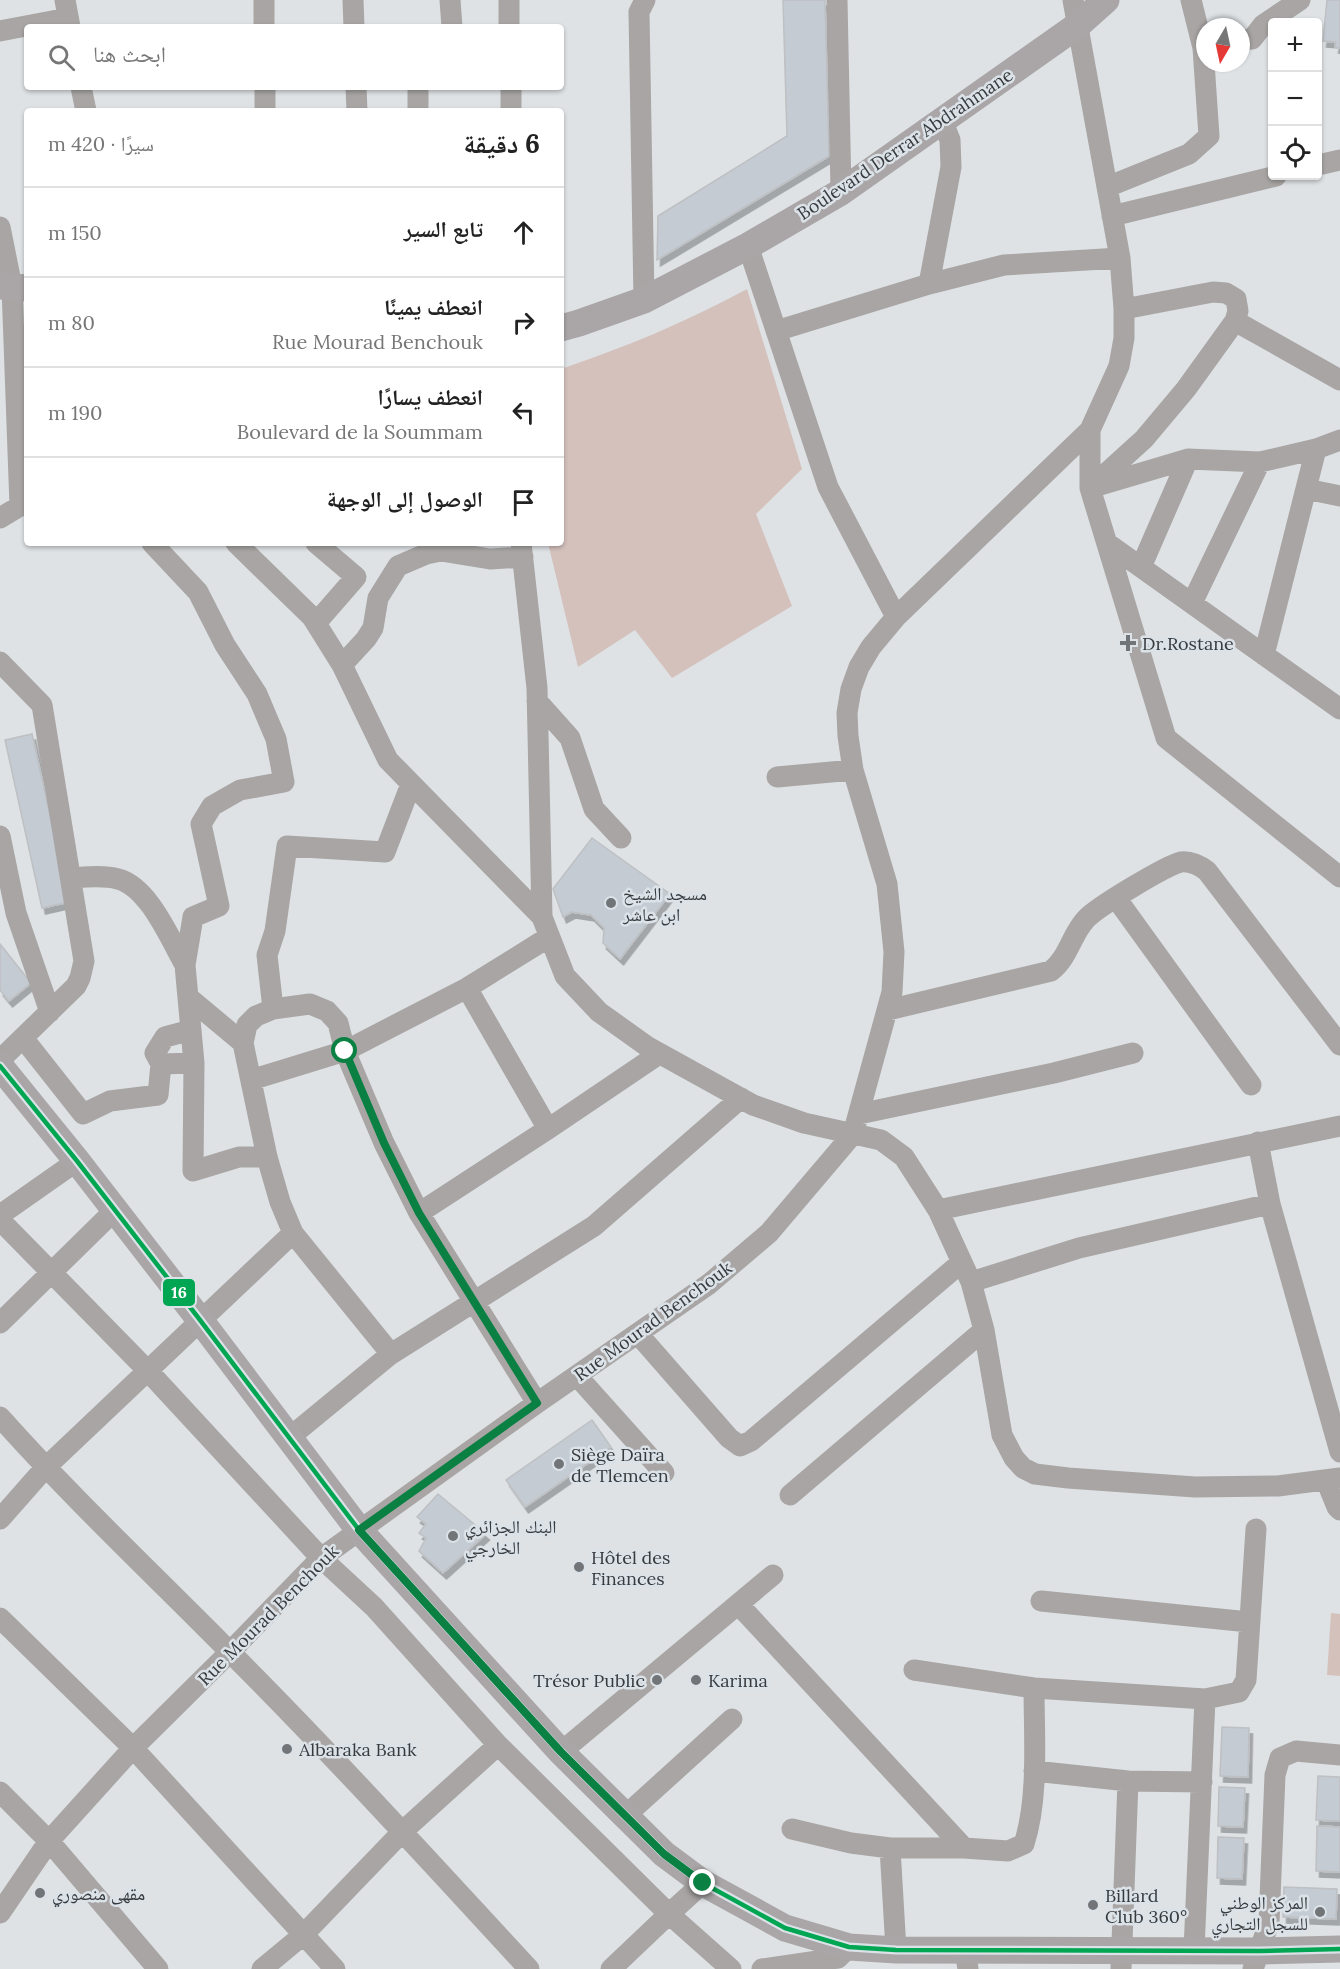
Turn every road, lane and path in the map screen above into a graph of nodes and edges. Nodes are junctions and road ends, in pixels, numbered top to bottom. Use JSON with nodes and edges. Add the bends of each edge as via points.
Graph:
{"nodes":[{"id":1,"x":264,"y":0,"type":"edge"},
{"id":2,"x":353,"y":0,"type":"edge"},
{"id":3,"x":450,"y":0,"type":"edge"},
{"id":4,"x":509,"y":0,"type":"edge"},
{"id":5,"x":645,"y":0,"type":"edge"},
{"id":6,"x":837,"y":0,"type":"edge"},
{"id":7,"x":1106,"y":0,"type":"edge"},
{"id":8,"x":1191,"y":0,"type":"edge"},
{"id":9,"x":1300,"y":0,"type":"edge"},
{"id":10,"x":1076,"y":12,"type":"edge"},
{"id":11,"x":68,"y":15,"type":"edge"},
{"id":12,"x":1196,"y":18,"type":"edge"},
{"id":13,"x":30,"y":24,"type":"edge"},
{"id":14,"x":264,"y":24,"type":"edge"},
{"id":15,"x":354,"y":24,"type":"edge"},
{"id":16,"x":452,"y":24,"type":"edge"},
{"id":17,"x":509,"y":24,"type":"edge"},
{"id":18,"x":24,"y":25,"type":"edge"},
{"id":19,"x":0,"y":31,"type":"edge"},
{"id":20,"x":1250,"y":39,"type":"edge"},
{"id":21,"x":1205,"y":72,"type":"edge"},
{"id":22,"x":82,"y":90,"type":"edge"},
{"id":23,"x":265,"y":90,"type":"edge"},
{"id":24,"x":356,"y":90,"type":"edge"},
{"id":25,"x":418,"y":90,"type":"edge"},
{"id":26,"x":511,"y":90,"type":"edge"},
{"id":27,"x":85,"y":108,"type":"edge"},
{"id":28,"x":265,"y":108,"type":"edge"},
{"id":29,"x":357,"y":108,"type":"edge"},
{"id":30,"x":418,"y":108,"type":"edge"},
{"id":31,"x":511,"y":108,"type":"edge"},
{"id":32,"x":942,"y":120,"type":"junction"},
{"id":33,"x":1340,"y":160,"type":"edge"},
{"id":34,"x":1322,"y":164,"type":"edge"},
{"id":35,"x":1268,"y":178,"type":"edge"},
{"id":36,"x":1107,"y":187,"type":"junction"},
{"id":37,"x":841,"y":192,"type":"junction"},
{"id":38,"x":1112,"y":216,"type":"junction"},
{"id":39,"x":0,"y":227,"type":"edge"},
{"id":40,"x":748,"y":246,"type":"junction"},
{"id":41,"x":1120,"y":258,"type":"junction"},
{"id":42,"x":929,"y":284,"type":"junction"},
{"id":43,"x":13,"y":287,"type":"edge"},
{"id":44,"x":644,"y":300,"type":"junction"},
{"id":45,"x":1124,"y":309,"type":"junction"},
{"id":46,"x":1235,"y":321,"type":"junction"},
{"id":47,"x":564,"y":327,"type":"edge"},
{"id":48,"x":776,"y":331,"type":"junction"},
{"id":49,"x":1340,"y":380,"type":"edge"},
{"id":50,"x":1090,"y":430,"type":"junction"},
{"id":51,"x":1340,"y":440,"type":"edge"},
{"id":52,"x":1316,"y":450,"type":"junction"},
{"id":53,"x":1188,"y":459,"type":"junction"},
{"id":54,"x":1260,"y":462,"type":"junction"},
{"id":55,"x":1090,"y":488,"type":"junction"},
{"id":56,"x":1306,"y":489,"type":"junction"},
{"id":57,"x":1340,"y":496,"type":"edge"},
{"id":58,"x":23,"y":506,"type":"edge"},
{"id":59,"x":0,"y":518,"type":"edge"},
{"id":60,"x":1107,"y":543,"type":"junction"},
{"id":61,"x":155,"y":546,"type":"edge"},
{"id":62,"x":239,"y":546,"type":"edge"},
{"id":63,"x":320,"y":546,"type":"edge"},
{"id":64,"x":522,"y":550,"type":"edge"},
{"id":65,"x":1141,"y":567,"type":"junction"},
{"id":66,"x":1192,"y":603,"type":"junction"},
{"id":67,"x":896,"y":617,"type":"junction"},
{"id":68,"x":316,"y":623,"type":"junction"},
{"id":69,"x":1264,"y":655,"type":"junction"},
{"id":70,"x":0,"y":662,"type":"edge"},
{"id":71,"x":342,"y":665,"type":"junction"},
{"id":72,"x":537,"y":701,"type":"junction"},
{"id":73,"x":1340,"y":709,"type":"edge"},
{"id":74,"x":853,"y":770,"type":"junction"},
{"id":75,"x":777,"y":777,"type":"dead end"},
{"id":76,"x":411,"y":784,"type":"junction"},
{"id":77,"x":0,"y":836,"type":"edge"},
{"id":78,"x":621,"y":838,"type":"dead end"},
{"id":79,"x":1340,"y":877,"type":"edge"},
{"id":80,"x":72,"y":878,"type":"junction"},
{"id":81,"x":1116,"y":897,"type":"junction"},
{"id":82,"x":546,"y":927,"type":"junction"},
{"id":83,"x":185,"y":965,"type":"junction"},
{"id":84,"x":467,"y":988,"type":"junction"},
{"id":85,"x":188,"y":997,"type":"junction"},
{"id":86,"x":273,"y":1009,"type":"junction"},
{"id":87,"x":888,"y":1010,"type":"junction"},
{"id":88,"x":50,"y":1012,"type":"junction"},
{"id":89,"x":191,"y":1030,"type":"junction"},
{"id":90,"x":23,"y":1038,"type":"junction"},
{"id":91,"x":243,"y":1043,"type":"junction"},
{"id":92,"x":1340,"y":1045,"type":"edge"},
{"id":93,"x":345,"y":1051,"type":"junction"},
{"id":94,"x":1133,"y":1053,"type":"dead end"},
{"id":95,"x":659,"y":1054,"type":"junction"},
{"id":96,"x":0,"y":1060,"type":"edge"},
{"id":97,"x":194,"y":1063,"type":"junction"},
{"id":98,"x":161,"y":1064,"type":"junction"},
{"id":99,"x":0,"y":1066,"type":"edge"},
{"id":100,"x":251,"y":1080,"type":"junction"},
{"id":101,"x":1251,"y":1085,"type":"dead end"},
{"id":102,"x":741,"y":1098,"type":"junction"},
{"id":103,"x":856,"y":1124,"type":"junction"},
{"id":104,"x":1340,"y":1126,"type":"edge"},
{"id":105,"x":548,"y":1129,"type":"junction"},
{"id":106,"x":1258,"y":1142,"type":"junction"},
{"id":107,"x":267,"y":1157,"type":"junction"},
{"id":108,"x":77,"y":1161,"type":"junction"},
{"id":109,"x":1270,"y":1204,"type":"junction"},
{"id":110,"x":115,"y":1210,"type":"junction"},
{"id":111,"x":938,"y":1210,"type":"junction"},
{"id":112,"x":419,"y":1213,"type":"junction"},
{"id":113,"x":0,"y":1215,"type":"edge"},
{"id":114,"x":0,"y":1220,"type":"edge"},
{"id":115,"x":293,"y":1233,"type":"junction"},
{"id":116,"x":962,"y":1262,"type":"junction"},
{"id":117,"x":51,"y":1273,"type":"junction"},
{"id":118,"x":971,"y":1282,"type":"junction"},
{"id":119,"x":474,"y":1303,"type":"junction"},
{"id":120,"x":200,"y":1320,"type":"junction"},
{"id":121,"x":0,"y":1323,"type":"edge"},
{"id":122,"x":984,"y":1330,"type":"junction"},
{"id":123,"x":638,"y":1334,"type":"junction"},
{"id":124,"x":391,"y":1354,"type":"junction"},
{"id":125,"x":148,"y":1371,"type":"junction"},
{"id":126,"x":577,"y":1376,"type":"junction"},
{"id":127,"x":537,"y":1403,"type":"junction"},
{"id":128,"x":0,"y":1417,"type":"edge"},
{"id":129,"x":290,"y":1437,"type":"junction"},
{"id":130,"x":1340,"y":1452,"type":"edge"},
{"id":131,"x":45,"y":1468,"type":"junction"},
{"id":132,"x":664,"y":1473,"type":"dead end"},
{"id":133,"x":1333,"y":1479,"type":"edge"},
{"id":134,"x":790,"y":1495,"type":"dead end"},
{"id":135,"x":1340,"y":1510,"type":"edge"},
{"id":136,"x":0,"y":1519,"type":"edge"},
{"id":137,"x":1256,"y":1529,"type":"dead end"},
{"id":138,"x":359,"y":1530,"type":"junction"},
{"id":139,"x":321,"y":1558,"type":"junction"},
{"id":140,"x":772,"y":1575,"type":"dead end"},
{"id":141,"x":1041,"y":1601,"type":"dead end"},
{"id":142,"x":738,"y":1604,"type":"junction"},
{"id":143,"x":0,"y":1618,"type":"edge"},
{"id":144,"x":1249,"y":1622,"type":"junction"},
{"id":145,"x":230,"y":1652,"type":"junction"},
{"id":146,"x":914,"y":1670,"type":"dead end"},
{"id":147,"x":1034,"y":1688,"type":"junction"},
{"id":148,"x":1205,"y":1699,"type":"junction"},
{"id":149,"x":732,"y":1719,"type":"dead end"},
{"id":150,"x":498,"y":1745,"type":"junction"},
{"id":151,"x":133,"y":1748,"type":"junction"},
{"id":152,"x":561,"y":1752,"type":"junction"},
{"id":153,"x":1340,"y":1755,"type":"edge"},
{"id":154,"x":1034,"y":1772,"type":"junction"},
{"id":155,"x":1128,"y":1781,"type":"junction"},
{"id":156,"x":1202,"y":1782,"type":"junction"},
{"id":157,"x":0,"y":1792,"type":"edge"},
{"id":158,"x":625,"y":1816,"type":"junction"},
{"id":159,"x":792,"y":1829,"type":"dead end"},
{"id":160,"x":403,"y":1832,"type":"junction"},
{"id":161,"x":49,"y":1841,"type":"junction"},
{"id":162,"x":890,"y":1848,"type":"junction"},
{"id":163,"x":964,"y":1848,"type":"junction"},
{"id":164,"x":703,"y":1883,"type":"junction"},
{"id":165,"x":0,"y":1913,"type":"edge"},
{"id":166,"x":669,"y":1914,"type":"junction"},
{"id":167,"x":303,"y":1935,"type":"junction"},
{"id":168,"x":1340,"y":1949,"type":"edge"},
{"id":169,"x":896,"y":1950,"type":"junction"},
{"id":170,"x":1194,"y":1950,"type":"junction"},
{"id":171,"x":842,"y":1958,"type":"edge"},
{"id":172,"x":967,"y":1959,"type":"edge"},
{"id":173,"x":1121,"y":1960,"type":"edge"},
{"id":174,"x":1257,"y":1960,"type":"edge"},
{"id":175,"x":158,"y":1969,"type":"edge"},
{"id":176,"x":262,"y":1969,"type":"edge"},
{"id":177,"x":335,"y":1969,"type":"edge"},
{"id":178,"x":529,"y":1969,"type":"edge"},
{"id":179,"x":611,"y":1969,"type":"edge"},
{"id":180,"x":731,"y":1969,"type":"edge"},
{"id":181,"x":762,"y":1969,"type":"edge"}],
"edges":[{"from":1,"to":14,"type":"street"},
{"from":2,"to":15,"type":"street"},
{"from":3,"to":16,"type":"street"},
{"from":4,"to":17,"type":"street"},
{"from":5,"to":44,"type":"street","via":[[639,12]]},
{"from":6,"to":37,"type":"street"},
{"from":7,"to":10,"type":"main road","name":"Boulevard Derrar Abdrahmane"},
{"from":8,"to":12,"type":"street"},
{"from":9,"to":20,"type":"street","via":[[1263,25]]},
{"from":10,"to":32,"type":"main road","name":"Boulevard Derrar Abdrahmane"},
{"from":10,"to":36,"type":"street"},
{"from":11,"to":13,"type":"street"},
{"from":18,"to":19,"type":"street"},
{"from":21,"to":36,"type":"street","via":[[1209,136],[1189,154]]},
{"from":22,"to":27,"type":"street"},
{"from":23,"to":28,"type":"street"},
{"from":24,"to":29,"type":"street"},
{"from":25,"to":30,"type":"street"},
{"from":26,"to":31,"type":"street"},
{"from":32,"to":37,"type":"main road","name":"Boulevard Derrar Abdrahmane"},
{"from":32,"to":42,"type":"street","via":[[950,140],[951,167]]},
{"from":33,"to":34,"type":"street"},
{"from":35,"to":38,"type":"street"},
{"from":36,"to":38,"type":"street"},
{"from":37,"to":40,"type":"main road","name":"Boulevard Derrar Abdrahmane"},
{"from":38,"to":41,"type":"street"},
{"from":39,"to":43,"type":"street"},
{"from":40,"to":44,"type":"main road","name":"Boulevard Derrar Abdrahmane"},
{"from":40,"to":48,"type":"street"},
{"from":41,"to":42,"type":"street","via":[[1004,265]]},
{"from":41,"to":45,"type":"street"},
{"from":42,"to":48,"type":"street"},
{"from":43,"to":58,"type":"street"},
{"from":44,"to":47,"type":"main road","name":"Boulevard Derrar Abdrahmane"},
{"from":45,"to":46,"type":"street","via":[[1213,291],[1236,300]]},
{"from":45,"to":50,"type":"street","via":[[1119,366]]},
{"from":46,"to":49,"type":"street"},
{"from":46,"to":55,"type":"street","via":[[1144,439]]},
{"from":48,"to":67,"type":"street","via":[[828,487]]},
{"from":50,"to":55,"type":"street"},
{"from":50,"to":67,"type":"street"},
{"from":51,"to":52,"type":"street"},
{"from":52,"to":54,"type":"street"},
{"from":52,"to":56,"type":"street"},
{"from":53,"to":54,"type":"street"},
{"from":53,"to":55,"type":"street"},
{"from":53,"to":65,"type":"street"},
{"from":54,"to":66,"type":"street"},
{"from":55,"to":60,"type":"street"},
{"from":56,"to":57,"type":"street"},
{"from":56,"to":69,"type":"street"},
{"from":58,"to":59,"type":"street"},
{"from":60,"to":65,"type":"street"},
{"from":60,"to":79,"type":"street","via":[[1166,738]]},
{"from":61,"to":83,"type":"street","via":[[198,592],[225,645],[257,693],[276,739],[284,782],[240,790],[212,806],[201,824],[219,906],[193,917]]},
{"from":62,"to":68,"type":"street"},
{"from":63,"to":68,"type":"street","via":[[356,577]]},
{"from":64,"to":71,"type":"street","via":[[490,559],[441,551],[398,566],[378,598],[373,628]]},
{"from":64,"to":72,"type":"street"},
{"from":65,"to":66,"type":"street"},
{"from":66,"to":69,"type":"street"},
{"from":67,"to":74,"type":"street","via":[[871,647],[851,689],[847,713]]},
{"from":68,"to":71,"type":"street"},
{"from":69,"to":73,"type":"street"},
{"from":70,"to":80,"type":"street","via":[[42,705]]},
{"from":71,"to":76,"type":"street","via":[[388,760]]},
{"from":72,"to":78,"type":"street","via":[[570,738],[594,809]]},
{"from":72,"to":82,"type":"street"},
{"from":74,"to":75,"type":"street"},
{"from":74,"to":87,"type":"street","via":[[887,884],[894,952]]},
{"from":76,"to":82,"type":"street"},
{"from":76,"to":86,"type":"street","via":[[385,852],[287,846],[276,931],[267,955]]},
{"from":77,"to":88,"type":"street","via":[[16,912]]},
{"from":80,"to":83,"type":"street","via":[[120,879],[134,887],[151,904]]},
{"from":80,"to":88,"type":"street","via":[[84,952],[83,970],[76,986]]},
{"from":81,"to":87,"type":"street","via":[[1087,917],[1064,958],[1051,971]]},
{"from":81,"to":92,"type":"street","via":[[1175,864],[1192,862],[1202,867]]},
{"from":81,"to":101,"type":"street"},
{"from":82,"to":84,"type":"street"},
{"from":82,"to":95,"type":"street","via":[[565,976],[599,1012]]},
{"from":83,"to":85,"type":"street"},
{"from":84,"to":93,"type":"street"},
{"from":84,"to":105,"type":"street"},
{"from":85,"to":89,"type":"street"},
{"from":85,"to":91,"type":"street"},
{"from":86,"to":91,"type":"street","via":[[247,1025]]},
{"from":86,"to":93,"type":"street","via":[[310,1004],[327,1011],[338,1023]]},
{"from":87,"to":103,"type":"street"},
{"from":88,"to":90,"type":"street"},
{"from":89,"to":97,"type":"street"},
{"from":89,"to":98,"type":"street","via":[[165,1037],[155,1053]]},
{"from":90,"to":96,"type":"street"},
{"from":90,"to":98,"type":"street","via":[[83,1114],[110,1101],[158,1095]]},
{"from":91,"to":100,"type":"street"},
{"from":93,"to":100,"type":"street"},
{"from":93,"to":112,"type":"street"},
{"from":94,"to":103,"type":"street"},
{"from":95,"to":102,"type":"street"},
{"from":95,"to":105,"type":"street"},
{"from":97,"to":98,"type":"street"},
{"from":97,"to":107,"type":"street","via":[[193,1171],[239,1157]]},
{"from":99,"to":108,"type":"main road"},
{"from":100,"to":107,"type":"street"},
{"from":102,"to":103,"type":"street","via":[[804,1123]]},
{"from":102,"to":119,"type":"street","via":[[594,1226]]},
{"from":103,"to":111,"type":"street","via":[[904,1157]]},
{"from":103,"to":123,"type":"street","name":"Rue Mourad Benchouk","via":[[769,1233],[709,1284]]},
{"from":104,"to":106,"type":"street"},
{"from":105,"to":112,"type":"street"},
{"from":106,"to":109,"type":"street"},
{"from":106,"to":111,"type":"street"},
{"from":107,"to":115,"type":"street"},
{"from":108,"to":110,"type":"main road"},
{"from":108,"to":113,"type":"street"},
{"from":109,"to":118,"type":"street","via":[[1079,1248]]},
{"from":109,"to":130,"type":"street"},
{"from":110,"to":117,"type":"street"},
{"from":110,"to":120,"type":"main road"},
{"from":111,"to":116,"type":"street"},
{"from":112,"to":119,"type":"street"},
{"from":114,"to":117,"type":"street"},
{"from":115,"to":120,"type":"street"},
{"from":115,"to":124,"type":"street"},
{"from":116,"to":118,"type":"street"},
{"from":116,"to":123,"type":"street","via":[[751,1441],[740,1446]]},
{"from":117,"to":121,"type":"street"},
{"from":117,"to":125,"type":"street"},
{"from":118,"to":122,"type":"street"},
{"from":119,"to":124,"type":"street"},
{"from":119,"to":127,"type":"street"},
{"from":120,"to":125,"type":"street"},
{"from":120,"to":129,"type":"main road"},
{"from":122,"to":133,"type":"street","via":[[1002,1435],[1014,1458],[1035,1474],[1195,1487],[1278,1486]]},
{"from":122,"to":134,"type":"street"},
{"from":123,"to":126,"type":"street","name":"Rue Mourad Benchouk"},
{"from":124,"to":129,"type":"street"},
{"from":125,"to":131,"type":"street"},
{"from":125,"to":139,"type":"street"},
{"from":126,"to":127,"type":"street","name":"Rue Mourad Benchouk"},
{"from":126,"to":132,"type":"street"},
{"from":127,"to":138,"type":"street","name":"Rue Mourad Benchouk"},
{"from":128,"to":131,"type":"street"},
{"from":129,"to":138,"type":"main road"},
{"from":131,"to":136,"type":"street"},
{"from":131,"to":145,"type":"street"},
{"from":133,"to":135,"type":"street"},
{"from":137,"to":144,"type":"street"},
{"from":138,"to":139,"type":"street","name":"Rue Mourad Benchouk"},
{"from":138,"to":152,"type":"main road"},
{"from":139,"to":145,"type":"street","name":"Rue Mourad Benchouk"},
{"from":139,"to":150,"type":"street","via":[[374,1607]]},
{"from":140,"to":142,"type":"street"},
{"from":141,"to":144,"type":"street"},
{"from":142,"to":152,"type":"street"},
{"from":142,"to":163,"type":"street"},
{"from":143,"to":151,"type":"street"},
{"from":144,"to":148,"type":"street","via":[[1246,1680],[1239,1692]]},
{"from":145,"to":151,"type":"street","name":"Rue Mourad Benchouk"},
{"from":145,"to":160,"type":"street"},
{"from":146,"to":147,"type":"street"},
{"from":147,"to":148,"type":"street"},
{"from":147,"to":154,"type":"street"},
{"from":148,"to":156,"type":"street"},
{"from":149,"to":158,"type":"street"},
{"from":150,"to":160,"type":"street"},
{"from":150,"to":166,"type":"street"},
{"from":151,"to":161,"type":"street","name":"Rue Mourad Benchouk"},
{"from":151,"to":167,"type":"street"},
{"from":152,"to":158,"type":"main road"},
{"from":153,"to":174,"type":"street","via":[[1296,1751],[1280,1758],[1275,1775],[1269,1923]]},
{"from":154,"to":155,"type":"street"},
{"from":154,"to":163,"type":"street","via":[[1029,1830],[1024,1844],[1008,1851]]},
{"from":155,"to":156,"type":"street"},
{"from":155,"to":173,"type":"street"},
{"from":156,"to":170,"type":"street"},
{"from":157,"to":161,"type":"street"},
{"from":158,"to":164,"type":"main road","via":[[664,1854]]},
{"from":159,"to":162,"type":"street"},
{"from":160,"to":167,"type":"street"},
{"from":160,"to":178,"type":"street"},
{"from":161,"to":165,"type":"street","name":"Rue Mourad Benchouk"},
{"from":161,"to":175,"type":"street"},
{"from":162,"to":163,"type":"street"},
{"from":162,"to":169,"type":"street"},
{"from":164,"to":166,"type":"street"},
{"from":164,"to":171,"type":"main road"},
{"from":166,"to":179,"type":"street"},
{"from":166,"to":180,"type":"street"},
{"from":167,"to":176,"type":"street"},
{"from":167,"to":177,"type":"street"},
{"from":168,"to":174,"type":"main road"},
{"from":169,"to":171,"type":"main road"},
{"from":169,"to":172,"type":"main road"},
{"from":170,"to":173,"type":"main road"},
{"from":170,"to":174,"type":"main road"},
{"from":171,"to":181,"type":"street"},
{"from":172,"to":173,"type":"main road"}]}
